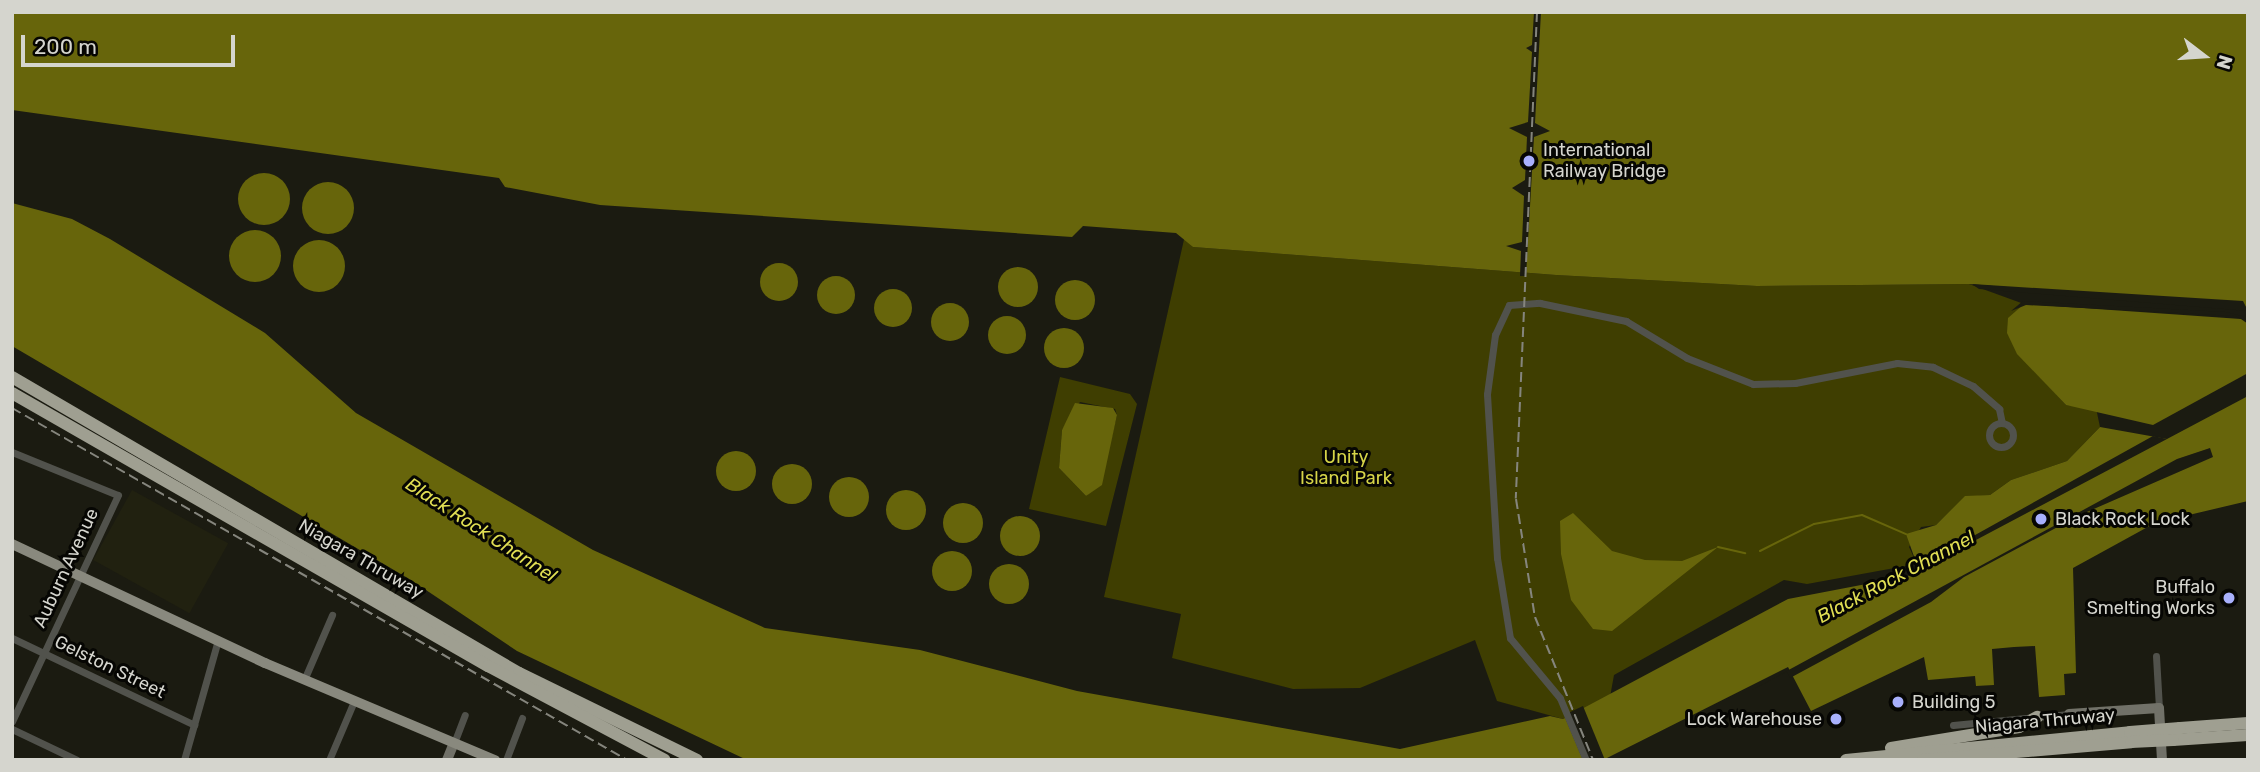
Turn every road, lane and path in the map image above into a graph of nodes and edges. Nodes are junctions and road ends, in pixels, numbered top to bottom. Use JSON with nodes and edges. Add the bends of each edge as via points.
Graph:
{"nodes":[{"id":1,"x":12,"y":377,"type":"edge"},
{"id":2,"x":12,"y":393,"type":"edge"},
{"id":3,"x":2002,"y":423,"type":"dead end"},
{"id":4,"x":12,"y":452,"type":"edge"},
{"id":5,"x":12,"y":544,"type":"edge"},
{"id":6,"x":80,"y":576,"type":"junction"},
{"id":7,"x":332,"y":615,"type":"dead end"},
{"id":8,"x":12,"y":638,"type":"edge"},
{"id":9,"x":218,"y":640,"type":"junction"},
{"id":10,"x":44,"y":653,"type":"junction"},
{"id":11,"x":2156,"y":656,"type":"dead end"},
{"id":12,"x":304,"y":680,"type":"junction"},
{"id":13,"x":354,"y":701,"type":"junction"},
{"id":14,"x":2159,"y":708,"type":"junction"},
{"id":15,"x":2070,"y":714,"type":"joint"},
{"id":16,"x":465,"y":715,"type":"dead end"},
{"id":17,"x":2037,"y":717,"type":"junction"},
{"id":18,"x":522,"y":718,"type":"dead end"},
{"id":19,"x":12,"y":721,"type":"edge"},
{"id":20,"x":2248,"y":723,"type":"edge"},
{"id":21,"x":194,"y":725,"type":"junction"},
{"id":22,"x":1953,"y":725,"type":"dead end"},
{"id":23,"x":12,"y":729,"type":"edge"},
{"id":24,"x":2248,"y":735,"type":"edge"},
{"id":25,"x":2180,"y":736,"type":"junction"},
{"id":26,"x":2131,"y":737,"type":"junction"},
{"id":27,"x":454,"y":743,"type":"junction"},
{"id":28,"x":2248,"y":744,"type":"edge"},
{"id":29,"x":1852,"y":759,"type":"edge"},
{"id":30,"x":77,"y":760,"type":"edge"},
{"id":31,"x":184,"y":760,"type":"edge"},
{"id":32,"x":329,"y":760,"type":"edge"},
{"id":33,"x":447,"y":760,"type":"edge"},
{"id":34,"x":495,"y":760,"type":"edge"},
{"id":35,"x":506,"y":760,"type":"edge"},
{"id":36,"x":665,"y":760,"type":"edge"},
{"id":37,"x":697,"y":760,"type":"edge"},
{"id":38,"x":1586,"y":760,"type":"edge"},
{"id":39,"x":1923,"y":760,"type":"edge"},
{"id":40,"x":2162,"y":760,"type":"edge"}],
"edges":[{"from":1,"to":37,"type":"highway","name":"Niagara Thruway","via":[[519,673]]},
{"from":2,"to":36,"type":"highway","name":"Niagara Thruway","via":[[500,673]]},
{"from":3,"to":38,"type":"street","via":[[1999,410],[1973,386],[1933,367],[1897,363],[1795,383],[1753,384],[1687,358],[1626,321],[1540,303],[1509,305],[1500,316],[1488,385],[1497,558],[1510,638],[1566,713]]},
{"from":4,"to":6,"type":"street","name":"Auburn Avenue","via":[[118,495]]},
{"from":5,"to":6,"type":"main road"},
{"from":6,"to":9,"type":"main road"},
{"from":6,"to":10,"type":"street","name":"Auburn Avenue"},
{"from":7,"to":12,"type":"street"},
{"from":8,"to":10,"type":"street","name":"Gelston Street"},
{"from":9,"to":12,"type":"main road"},
{"from":9,"to":21,"type":"street"},
{"from":10,"to":19,"type":"street","name":"Auburn Avenue"},
{"from":10,"to":21,"type":"street","name":"Gelston Street"},
{"from":11,"to":14,"type":"street"},
{"from":12,"to":13,"type":"main road"},
{"from":13,"to":27,"type":"main road"},
{"from":13,"to":32,"type":"street"},
{"from":14,"to":15,"type":"main road"},
{"from":14,"to":40,"type":"main road"},
{"from":15,"to":17,"type":"street"},
{"from":16,"to":27,"type":"street"},
{"from":17,"to":22,"type":"street"},
{"from":17,"to":29,"type":"highway","via":[[2019,727],[1940,736]]},
{"from":18,"to":35,"type":"street"},
{"from":20,"to":25,"type":"highway","name":"Niagara Thruway"},
{"from":21,"to":31,"type":"street"},
{"from":23,"to":30,"type":"street"},
{"from":24,"to":25,"type":"highway","name":"Niagara Thruway"},
{"from":25,"to":26,"type":"highway","name":"Niagara Thruway","bridge":true},
{"from":25,"to":28,"type":"highway"},
{"from":26,"to":29,"type":"highway","name":"Niagara Thruway"},
{"from":26,"to":39,"type":"highway","name":"Niagara Thruway"},
{"from":27,"to":33,"type":"main road"},
{"from":27,"to":34,"type":"main road"}]}
